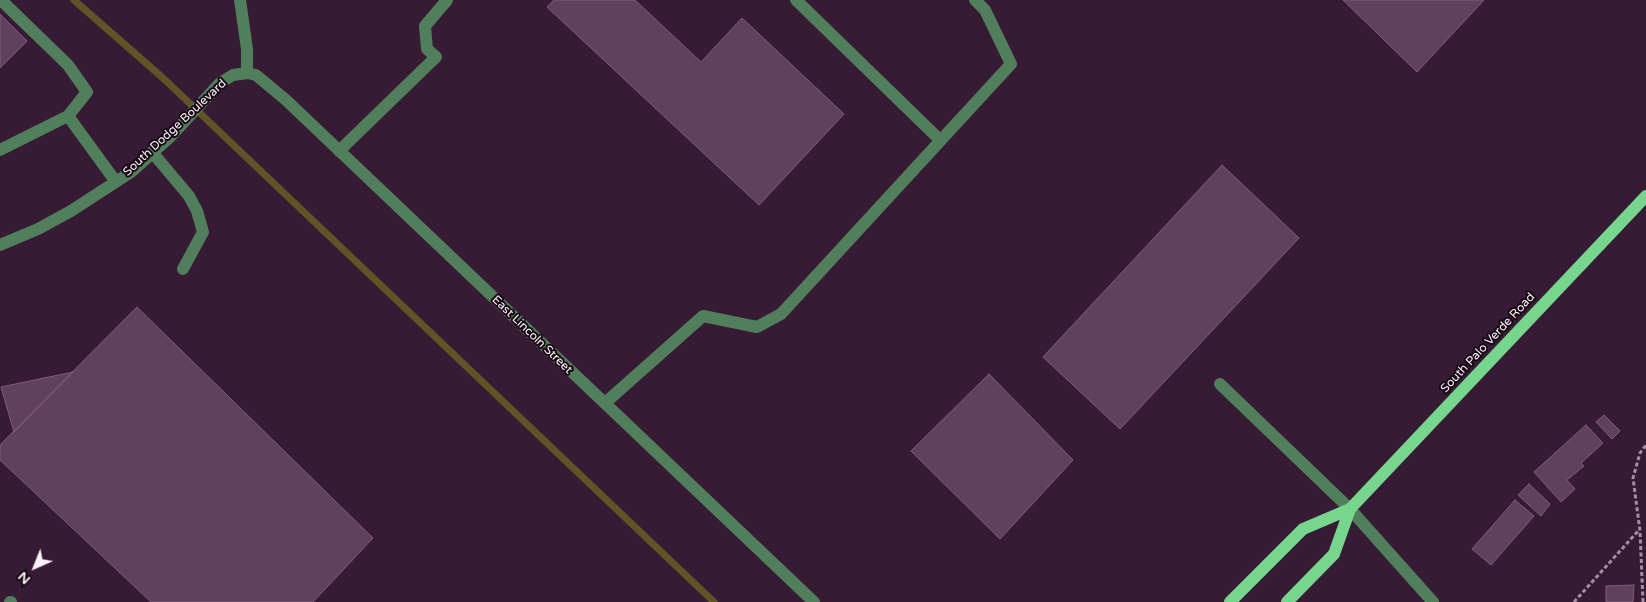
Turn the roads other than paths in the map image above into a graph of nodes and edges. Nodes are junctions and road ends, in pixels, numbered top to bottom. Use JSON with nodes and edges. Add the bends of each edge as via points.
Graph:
{"nodes":[{"id":1,"x":1,"y":0,"type":"edge"},
{"id":2,"x":240,"y":0,"type":"edge"},
{"id":3,"x":447,"y":0,"type":"edge"},
{"id":4,"x":796,"y":0,"type":"edge"},
{"id":5,"x":974,"y":0,"type":"edge"},
{"id":6,"x":247,"y":73,"type":"junction"},
{"id":7,"x":68,"y":116,"type":"junction"},
{"id":8,"x":940,"y":140,"type":"junction"},
{"id":9,"x":0,"y":150,"type":"edge"},
{"id":10,"x":339,"y":151,"type":"junction"},
{"id":11,"x":152,"y":152,"type":"junction"},
{"id":12,"x":116,"y":182,"type":"junction"},
{"id":13,"x":1646,"y":196,"type":"edge"},
{"id":14,"x":0,"y":245,"type":"edge"},
{"id":15,"x":183,"y":269,"type":"dead end"},
{"id":16,"x":1220,"y":384,"type":"dead end"},
{"id":17,"x":604,"y":404,"type":"junction"},
{"id":18,"x":1350,"y":508,"type":"junction"},
{"id":19,"x":814,"y":602,"type":"edge"},
{"id":20,"x":1230,"y":602,"type":"edge"},
{"id":21,"x":1287,"y":602,"type":"edge"},
{"id":22,"x":1433,"y":602,"type":"edge"}],
"edges":[{"from":1,"to":7,"type":"street","via":[[68,65],[87,92]]},
{"from":2,"to":6,"type":"street"},
{"from":3,"to":10,"type":"street","via":[[425,26],[427,49],[436,58]]},
{"from":4,"to":8,"type":"street"},
{"from":5,"to":8,"type":"street","via":[[985,10],[1011,64]]},
{"from":6,"to":10,"type":"street","name":"East Lincoln Street","via":[[268,84]]},
{"from":6,"to":11,"type":"street","name":"South Dodge Boulevard","via":[[233,75],[220,83]]},
{"from":7,"to":9,"type":"street"},
{"from":7,"to":12,"type":"street"},
{"from":8,"to":17,"type":"street","via":[[781,314],[757,327],[703,316]]},
{"from":10,"to":17,"type":"street","name":"East Lincoln Street"},
{"from":11,"to":12,"type":"street","name":"South Dodge Boulevard"},
{"from":11,"to":15,"type":"street","via":[[189,196],[203,232]]},
{"from":12,"to":14,"type":"street","name":"South Dodge Boulevard","via":[[101,194],[38,229]]},
{"from":13,"to":18,"type":"main road","name":"South Palo Verde Road"},
{"from":16,"to":18,"type":"street"},
{"from":17,"to":19,"type":"street","name":"East Lincoln Street"},
{"from":18,"to":20,"type":"main road","name":"South Palo Verde Road","via":[[1303,529]]},
{"from":18,"to":21,"type":"main road","name":"South Palo Verde Road","via":[[1334,554]]},
{"from":18,"to":22,"type":"street"}]}
